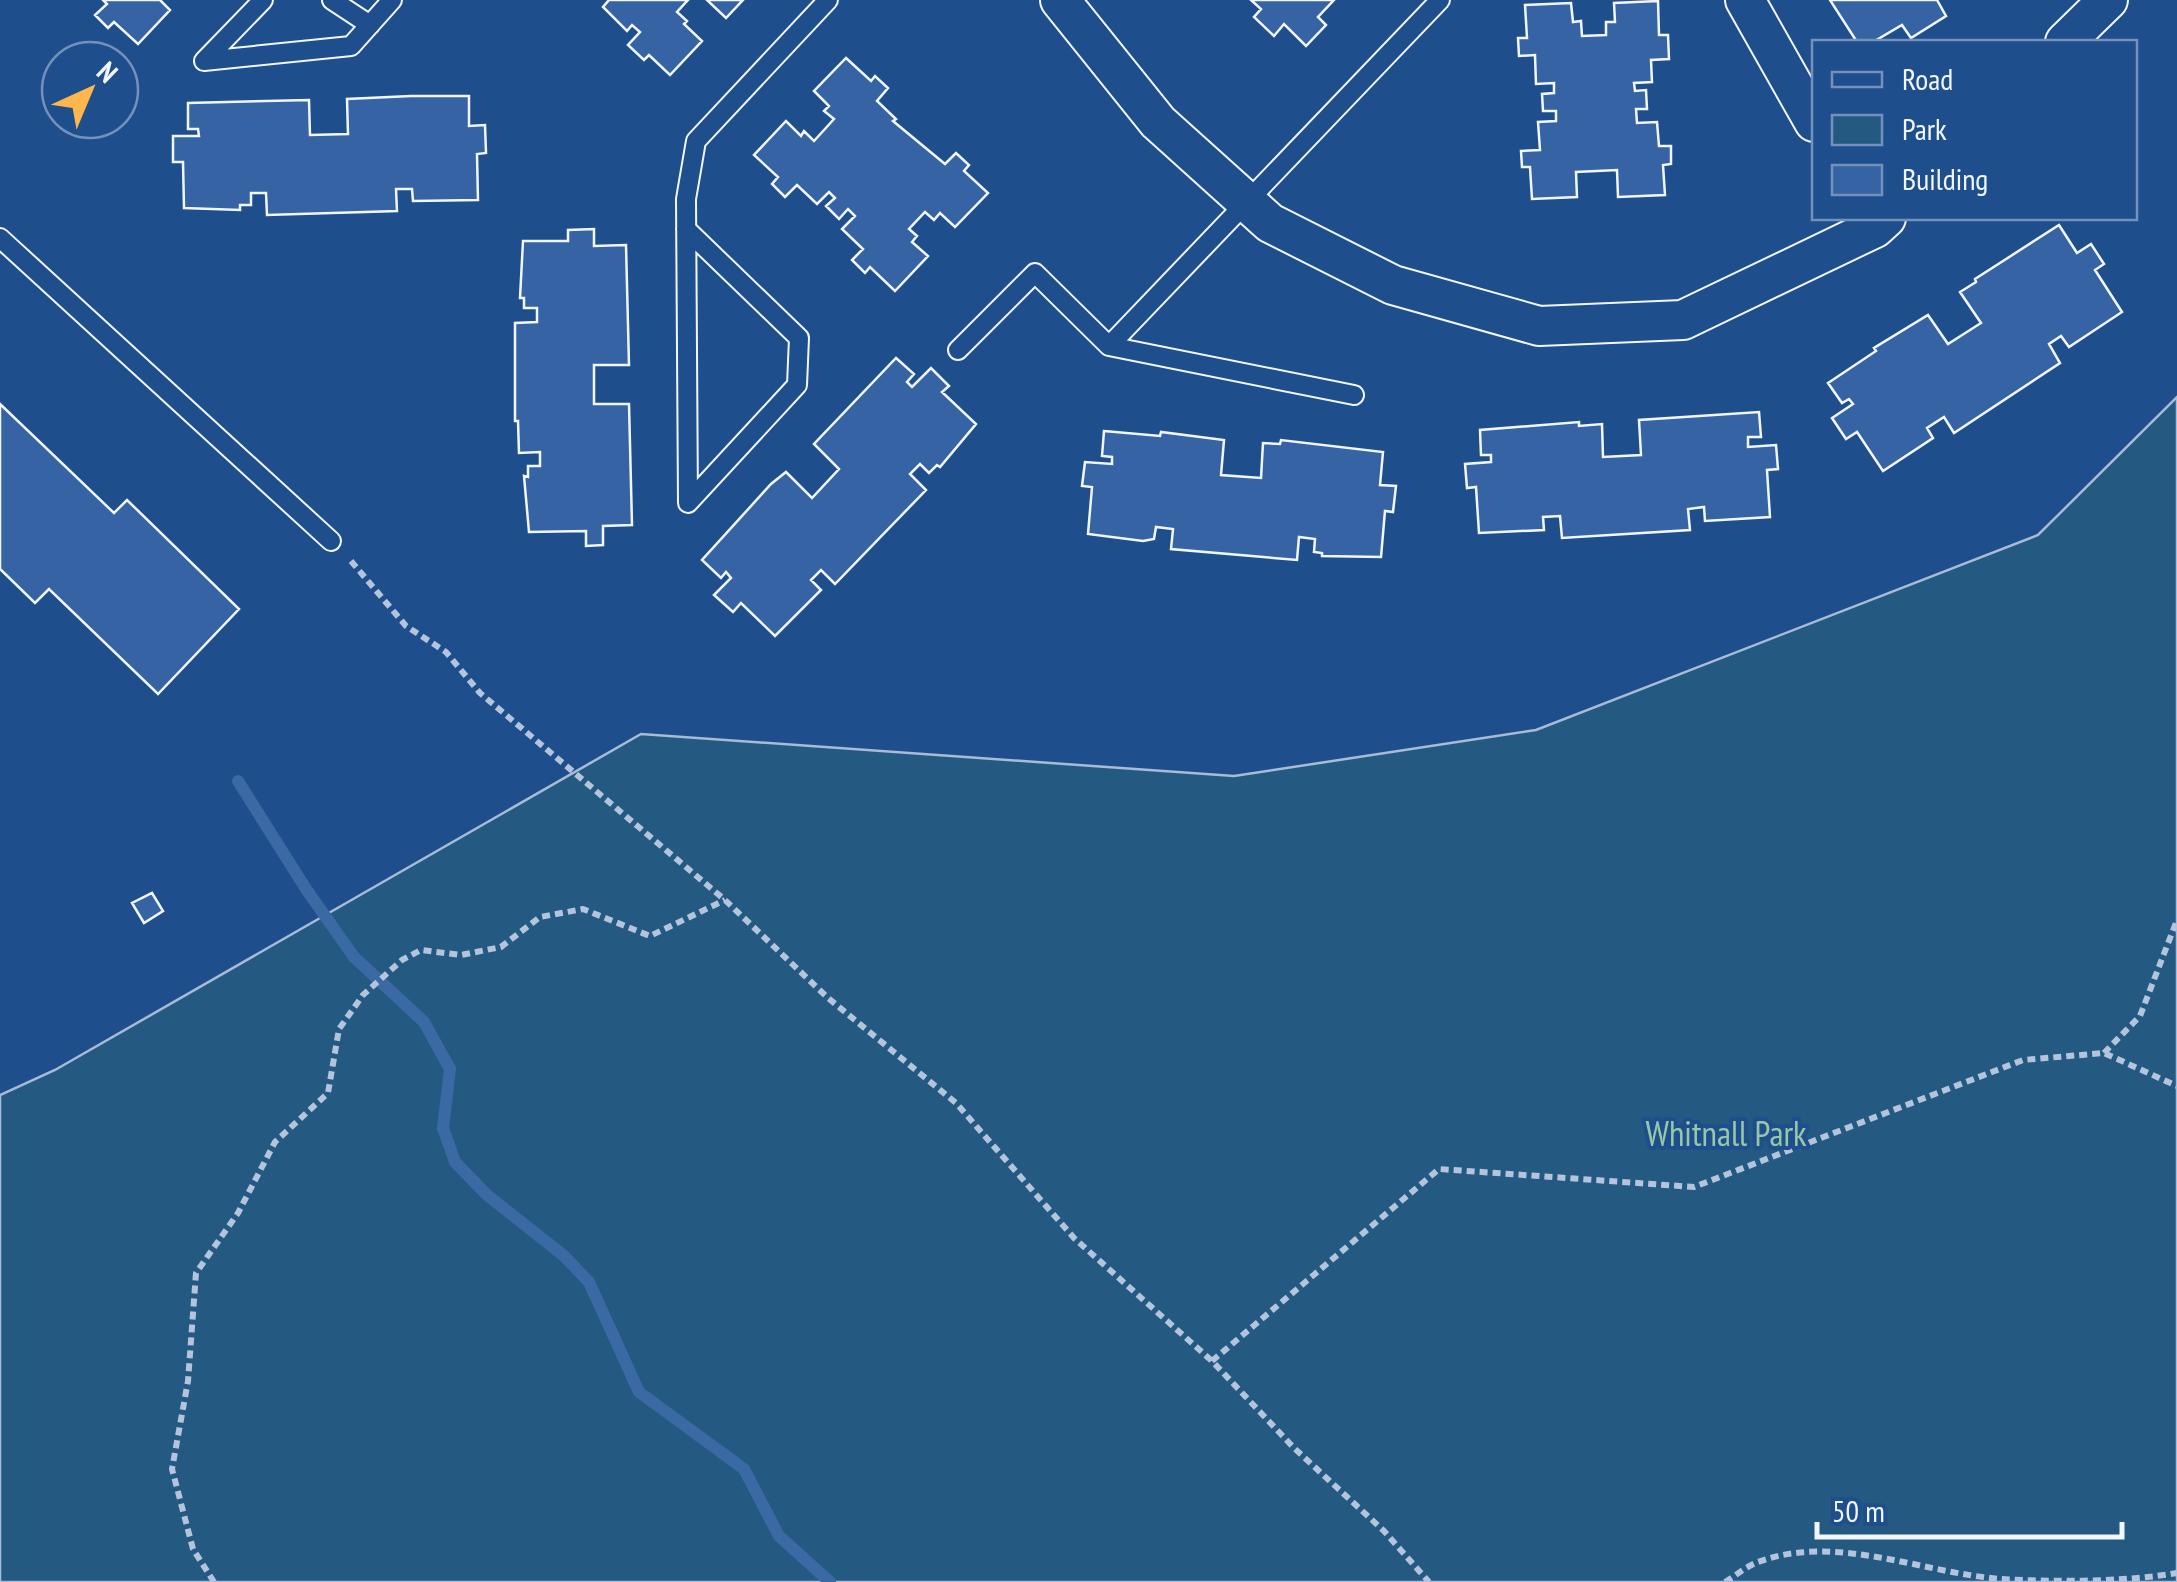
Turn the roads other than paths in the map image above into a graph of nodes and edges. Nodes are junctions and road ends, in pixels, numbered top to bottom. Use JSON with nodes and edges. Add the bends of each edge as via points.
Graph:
{"nodes":[{"id":1,"x":262,"y":0,"type":"edge"},
{"id":2,"x":332,"y":0,"type":"edge"},
{"id":3,"x":392,"y":0,"type":"edge"},
{"id":4,"x":828,"y":0,"type":"edge"},
{"id":5,"x":1060,"y":0,"type":"edge"},
{"id":6,"x":1440,"y":0,"type":"edge"},
{"id":7,"x":1746,"y":0,"type":"edge"},
{"id":8,"x":2108,"y":0,"type":"edge"},
{"id":9,"x":370,"y":25,"type":"junction"},
{"id":10,"x":2067,"y":40,"type":"edge"},
{"id":11,"x":1812,"y":118,"type":"edge"},
{"id":12,"x":1246,"y":202,"type":"junction"},
{"id":13,"x":1876,"y":221,"type":"edge"},
{"id":14,"x":686,"y":230,"type":"junction"},
{"id":15,"x":0,"y":238,"type":"edge"},
{"id":16,"x":1109,"y":346,"type":"junction"},
{"id":17,"x":958,"y":350,"type":"dead end"},
{"id":18,"x":1354,"y":395,"type":"dead end"},
{"id":19,"x":331,"y":541,"type":"road end"}],
"edges":[{"from":1,"to":9,"type":"lane","via":[[204,61],[351,46]]},
{"from":2,"to":9,"type":"lane"},
{"from":3,"to":9,"type":"lane"},
{"from":4,"to":14,"type":"lane","via":[[696,141]]},
{"from":5,"to":12,"type":"street","via":[[1158,122]]},
{"from":6,"to":12,"type":"lane"},
{"from":7,"to":11,"type":"street"},
{"from":8,"to":10,"type":"street"},
{"from":12,"to":13,"type":"street","via":[[1270,223],[1393,285],[1539,326],[1683,320]]},
{"from":12,"to":16,"type":"lane"},
{"from":14,"to":14,"type":"lane","via":[[799,338],[796,385],[688,502]]},
{"from":15,"to":19,"type":"lane"},
{"from":16,"to":17,"type":"lane","via":[[1036,273]]},
{"from":16,"to":18,"type":"lane"}]}
